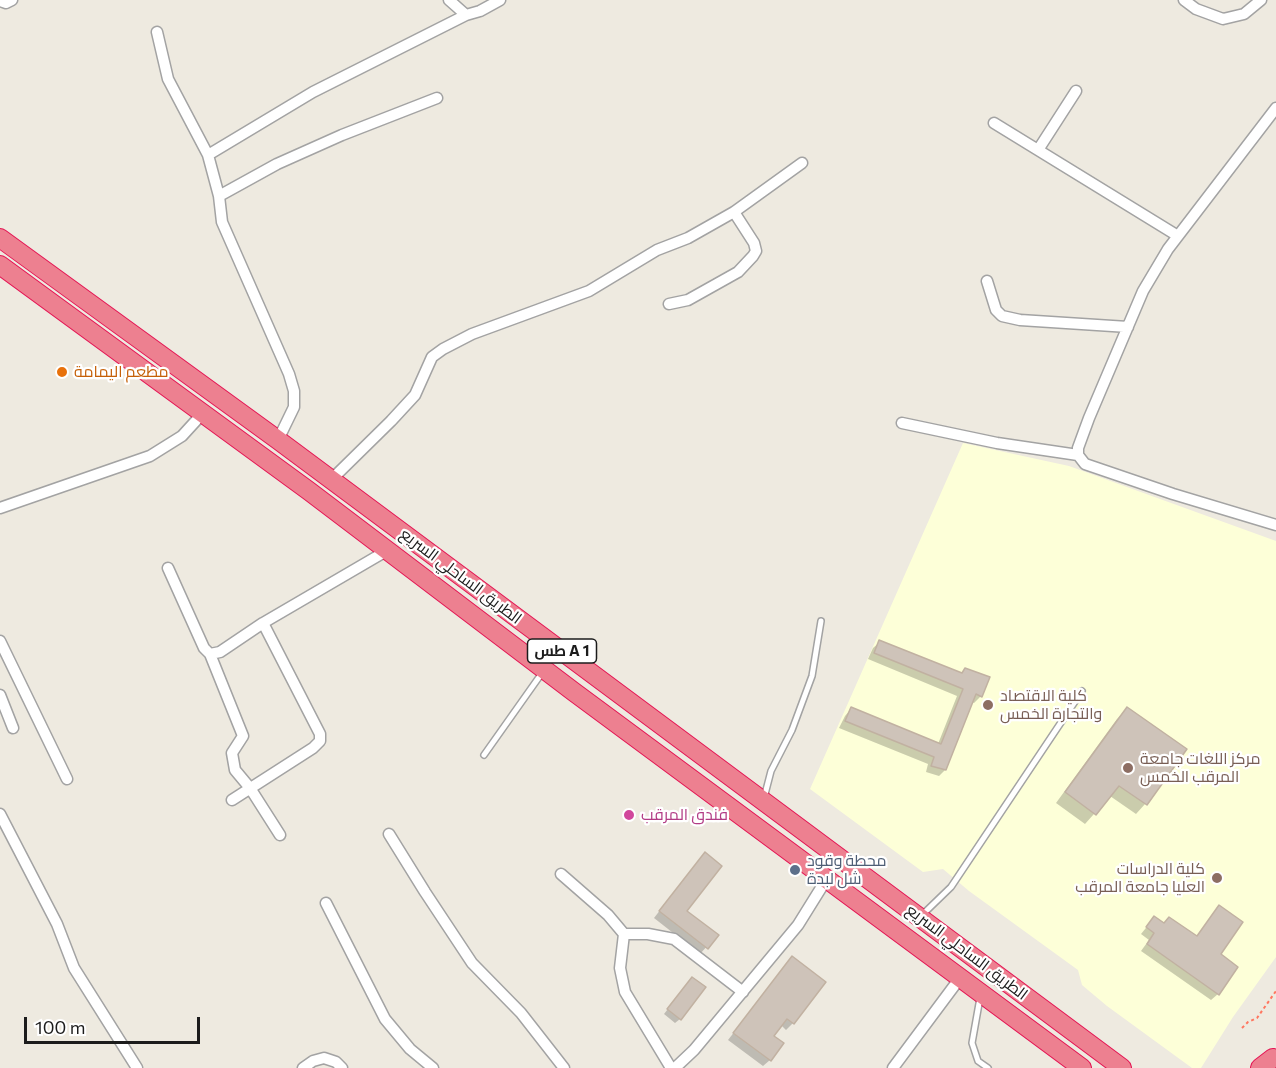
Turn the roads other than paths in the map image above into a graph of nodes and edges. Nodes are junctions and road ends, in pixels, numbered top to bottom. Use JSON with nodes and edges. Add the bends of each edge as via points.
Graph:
{"nodes":[{"id":1,"x":12,"y":0,"type":"edge"},
{"id":2,"x":449,"y":0,"type":"edge"},
{"id":3,"x":500,"y":0,"type":"edge"},
{"id":4,"x":1184,"y":0,"type":"edge"},
{"id":5,"x":1261,"y":0,"type":"edge"},
{"id":6,"x":0,"y":1,"type":"edge"},
{"id":7,"x":466,"y":15,"type":"junction"},
{"id":8,"x":157,"y":32,"type":"dead end"},
{"id":9,"x":1076,"y":91,"type":"dead end"},
{"id":10,"x":437,"y":98,"type":"dead end"},
{"id":11,"x":1276,"y":108,"type":"edge"},
{"id":12,"x":994,"y":123,"type":"dead end"},
{"id":13,"x":1038,"y":150,"type":"junction"},
{"id":14,"x":208,"y":155,"type":"junction"},
{"id":15,"x":802,"y":163,"type":"dead end"},
{"id":16,"x":219,"y":196,"type":"junction"},
{"id":17,"x":734,"y":212,"type":"junction"},
{"id":18,"x":1178,"y":236,"type":"junction"},
{"id":19,"x":0,"y":238,"type":"edge"},
{"id":20,"x":0,"y":265,"type":"edge"},
{"id":21,"x":987,"y":281,"type":"dead end"},
{"id":22,"x":669,"y":304,"type":"dead end"},
{"id":23,"x":1128,"y":327,"type":"junction"},
{"id":24,"x":203,"y":413,"type":"junction"},
{"id":25,"x":902,"y":423,"type":"dead end"},
{"id":26,"x":278,"y":440,"type":"junction"},
{"id":27,"x":1078,"y":455,"type":"junction"},
{"id":28,"x":331,"y":480,"type":"junction"},
{"id":29,"x":0,"y":508,"type":"edge"},
{"id":30,"x":1276,"y":525,"type":"edge"},
{"id":31,"x":388,"y":550,"type":"junction"},
{"id":32,"x":168,"y":568,"type":"dead end"},
{"id":33,"x":821,"y":621,"type":"dead end"},
{"id":34,"x":263,"y":623,"type":"junction"},
{"id":35,"x":0,"y":641,"type":"edge"},
{"id":36,"x":210,"y":654,"type":"junction"},
{"id":37,"x":544,"y":670,"type":"junction"},
{"id":38,"x":1082,"y":691,"type":"dead end"},
{"id":39,"x":0,"y":695,"type":"edge"},
{"id":40,"x":13,"y":728,"type":"dead end"},
{"id":41,"x":484,"y":755,"type":"dead end"},
{"id":42,"x":67,"y":779,"type":"dead end"},
{"id":43,"x":250,"y":788,"type":"junction"},
{"id":44,"x":232,"y":800,"type":"dead end"},
{"id":45,"x":763,"y":801,"type":"junction"},
{"id":46,"x":0,"y":814,"type":"edge"},
{"id":47,"x":389,"y":834,"type":"dead end"},
{"id":48,"x":280,"y":835,"type":"dead end"},
{"id":49,"x":561,"y":874,"type":"dead end"},
{"id":50,"x":826,"y":880,"type":"junction"},
{"id":51,"x":326,"y":903,"type":"dead end"},
{"id":52,"x":920,"y":918,"type":"junction"},
{"id":53,"x":624,"y":934,"type":"junction"},
{"id":54,"x":960,"y":978,"type":"junction"},
{"id":55,"x":743,"y":992,"type":"junction"},
{"id":56,"x":981,"y":993,"type":"junction"},
{"id":57,"x":137,"y":1068,"type":"edge"},
{"id":58,"x":303,"y":1068,"type":"edge"},
{"id":59,"x":342,"y":1068,"type":"edge"},
{"id":60,"x":434,"y":1068,"type":"edge"},
{"id":61,"x":564,"y":1068,"type":"edge"},
{"id":62,"x":673,"y":1068,"type":"edge"},
{"id":63,"x":893,"y":1068,"type":"edge"},
{"id":64,"x":988,"y":1068,"type":"edge"},
{"id":65,"x":1082,"y":1068,"type":"edge"},
{"id":66,"x":1122,"y":1068,"type":"edge"}],
"edges":[{"from":1,"to":6,"type":"street"},
{"from":2,"to":7,"type":"street"},
{"from":3,"to":7,"type":"street"},
{"from":4,"to":5,"type":"street","via":[[1223,19],[1244,14]]},
{"from":7,"to":14,"type":"street","via":[[313,92]]},
{"from":8,"to":14,"type":"street","via":[[168,79]]},
{"from":9,"to":13,"type":"street"},
{"from":10,"to":16,"type":"street","via":[[277,164]]},
{"from":11,"to":18,"type":"street"},
{"from":12,"to":13,"type":"street"},
{"from":13,"to":18,"type":"street"},
{"from":14,"to":16,"type":"street"},
{"from":15,"to":17,"type":"street"},
{"from":16,"to":26,"type":"street","via":[[222,222],[294,391],[294,407]]},
{"from":17,"to":22,"type":"street","via":[[754,243],[753,256],[738,272],[688,300]]},
{"from":17,"to":28,"type":"street","via":[[657,250],[589,291],[442,349],[432,357],[415,395]]},
{"from":18,"to":23,"type":"street","via":[[1143,291]]},
{"from":19,"to":26,"type":"highway","name":"الطريق الساحلي السريع","number":"طس A 1"},
{"from":20,"to":24,"type":"highway","name":"الطريق الساحلي السريع","number":"طس A 1"},
{"from":21,"to":23,"type":"street","via":[[996,310],[1002,316]]},
{"from":23,"to":27,"type":"street","via":[[1089,418]]},
{"from":24,"to":29,"type":"street","via":[[182,436],[150,456]]},
{"from":24,"to":31,"type":"highway","name":"الطريق الساحلي السريع","number":"طس A 1"},
{"from":25,"to":27,"type":"street"},
{"from":26,"to":28,"type":"highway","name":"الطريق الساحلي السريع","number":"طس A 1"},
{"from":27,"to":30,"type":"street","via":[[1085,464],[1124,478]]},
{"from":28,"to":45,"type":"highway","name":"الطريق الساحلي السريع","number":"طس A 1"},
{"from":31,"to":34,"type":"street"},
{"from":31,"to":37,"type":"highway","name":"الطريق الساحلي السريع","number":"طس A 1"},
{"from":32,"to":36,"type":"street"},
{"from":33,"to":45,"type":"lane","via":[[812,676],[792,730],[771,771]]},
{"from":34,"to":36,"type":"street","via":[[220,652]]},
{"from":34,"to":43,"type":"street","via":[[320,734],[320,741]]},
{"from":35,"to":42,"type":"street"},
{"from":36,"to":43,"type":"street","via":[[243,736],[232,753],[232,761]]},
{"from":37,"to":41,"type":"lane"},
{"from":37,"to":50,"type":"highway","name":"الطريق الساحلي السريع","number":"طس A 1"},
{"from":38,"to":52,"type":"lane","via":[[951,886]]},
{"from":39,"to":40,"type":"street"},
{"from":43,"to":44,"type":"street"},
{"from":43,"to":48,"type":"street"},
{"from":45,"to":52,"type":"highway","name":"الطريق الساحلي السريع","number":"طس A 1"},
{"from":46,"to":57,"type":"street","via":[[57,924],[74,968]]},
{"from":47,"to":61,"type":"street","via":[[472,963],[521,1013]]},
{"from":49,"to":53,"type":"street"},
{"from":50,"to":54,"type":"highway","name":"الطريق الساحلي السريع","number":"طس A 1"},
{"from":50,"to":55,"type":"street","via":[[798,925]]},
{"from":51,"to":60,"type":"street","via":[[385,1018],[410,1049]]},
{"from":52,"to":66,"type":"highway","name":"الطريق الساحلي السريع","number":"طس A 1"},
{"from":53,"to":55,"type":"street","via":[[674,939]]},
{"from":53,"to":62,"type":"street","via":[[620,968],[625,992]]},
{"from":54,"to":56,"type":"highway","name":"الطريق الساحلي السريع","number":"طس A 1"},
{"from":54,"to":63,"type":"street"},
{"from":55,"to":62,"type":"street","via":[[694,1050]]},
{"from":56,"to":64,"type":"lane","via":[[972,1043],[978,1060]]},
{"from":56,"to":65,"type":"highway","name":"الطريق الساحلي السريع","number":"طس A 1"},
{"from":58,"to":59,"type":"street","via":[[324,1058]]}]}
